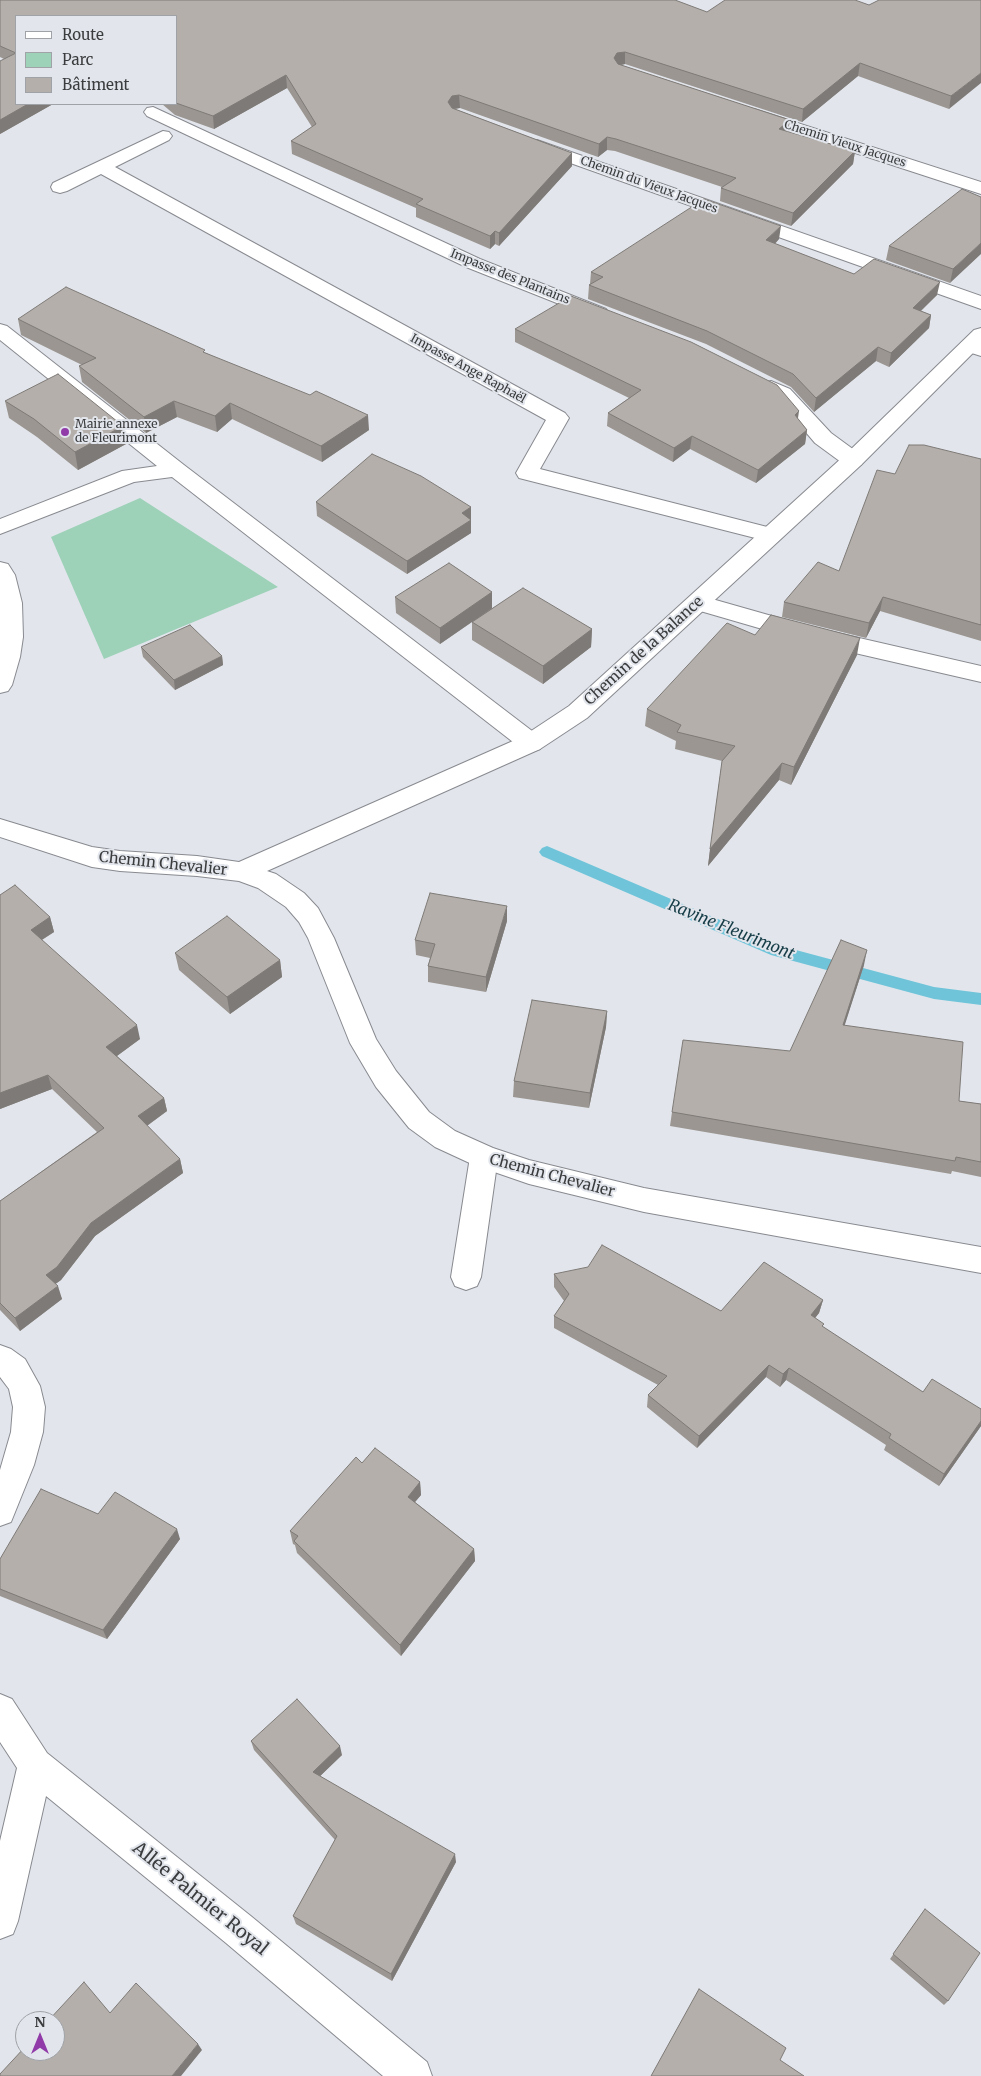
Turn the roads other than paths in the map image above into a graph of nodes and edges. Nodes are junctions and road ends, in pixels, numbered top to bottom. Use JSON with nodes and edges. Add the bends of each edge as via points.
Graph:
{"nodes":[{"id":1,"x":737,"y":108,"type":"edge"},
{"id":2,"x":152,"y":112,"type":"dead end"},
{"id":3,"x":163,"y":136,"type":"dead end"},
{"id":4,"x":518,"y":137,"type":"edge"},
{"id":5,"x":102,"y":167,"type":"junction"},
{"id":6,"x":60,"y":187,"type":"dead end"},
{"id":7,"x":981,"y":188,"type":"edge"},
{"id":8,"x":981,"y":303,"type":"edge"},
{"id":9,"x":617,"y":320,"type":"edge"},
{"id":10,"x":0,"y":330,"type":"edge"},
{"id":11,"x":977,"y":343,"type":"edge"},
{"id":12,"x":757,"y":380,"type":"edge"},
{"id":13,"x":853,"y":460,"type":"junction"},
{"id":14,"x":176,"y":470,"type":"junction"},
{"id":15,"x":0,"y":527,"type":"edge"},
{"id":16,"x":771,"y":535,"type":"junction"},
{"id":17,"x":0,"y":569,"type":"edge"},
{"id":18,"x":698,"y":603,"type":"junction"},
{"id":19,"x":981,"y":674,"type":"edge"},
{"id":20,"x":0,"y":685,"type":"edge"},
{"id":21,"x":531,"y":743,"type":"junction"},
{"id":22,"x":0,"y":828,"type":"edge"},
{"id":23,"x":241,"y":872,"type":"junction"},
{"id":24,"x":484,"y":1157,"type":"junction"},
{"id":25,"x":981,"y":1260,"type":"edge"},
{"id":26,"x":466,"y":1277,"type":"dead end"},
{"id":27,"x":0,"y":1359,"type":"edge"},
{"id":28,"x":0,"y":1511,"type":"edge"},
{"id":29,"x":0,"y":1711,"type":"edge"},
{"id":30,"x":35,"y":1765,"type":"junction"},
{"id":31,"x":0,"y":1921,"type":"edge"},
{"id":32,"x":413,"y":2076,"type":"edge"}],
"edges":[{"from":1,"to":7,"type":"street","name":"Chemin Vieux Jacques"},
{"from":2,"to":9,"type":"street","name":"Impasse des Plantains","via":[[473,263]]},
{"from":3,"to":5,"type":"street"},
{"from":4,"to":8,"type":"street","name":"Chemin du Vieux Jacques"},
{"from":5,"to":6,"type":"street"},
{"from":5,"to":16,"type":"street","name":"Impasse Ange Raphaël","via":[[558,418],[527,472]]},
{"from":10,"to":14,"type":"street"},
{"from":11,"to":13,"type":"street","name":"Chemin de la Balance"},
{"from":12,"to":13,"type":"street","via":[[783,393],[823,438]]},
{"from":13,"to":16,"type":"street","name":"Chemin de la Balance"},
{"from":14,"to":15,"type":"street","via":[[130,476]]},
{"from":14,"to":21,"type":"street"},
{"from":16,"to":18,"type":"street","name":"Chemin de la Balance"},
{"from":17,"to":20,"type":"street","via":[[10,603],[11,637]]},
{"from":18,"to":19,"type":"street","via":[[806,634]]},
{"from":18,"to":21,"type":"street","name":"Chemin de la Balance","via":[[578,712]]},
{"from":21,"to":23,"type":"street","name":"Chemin de la Balance"},
{"from":22,"to":23,"type":"street","name":"Chemin Chevalier","via":[[92,857]]},
{"from":23,"to":24,"type":"street","name":"Chemin Chevalier","via":[[267,881],[309,915],[364,1043],[386,1079],[419,1120],[445,1139]]},
{"from":24,"to":25,"type":"street","name":"Chemin Chevalier","via":[[529,1172],[644,1200]]},
{"from":24,"to":26,"type":"street"},
{"from":27,"to":28,"type":"street","via":[[14,1369],[24,1386],[29,1407],[27,1432],[18,1465]]},
{"from":29,"to":30,"type":"street","name":"Allée Palmier Royal"},
{"from":30,"to":31,"type":"street"},
{"from":30,"to":32,"type":"street","name":"Allée Palmier Royal"}]}
